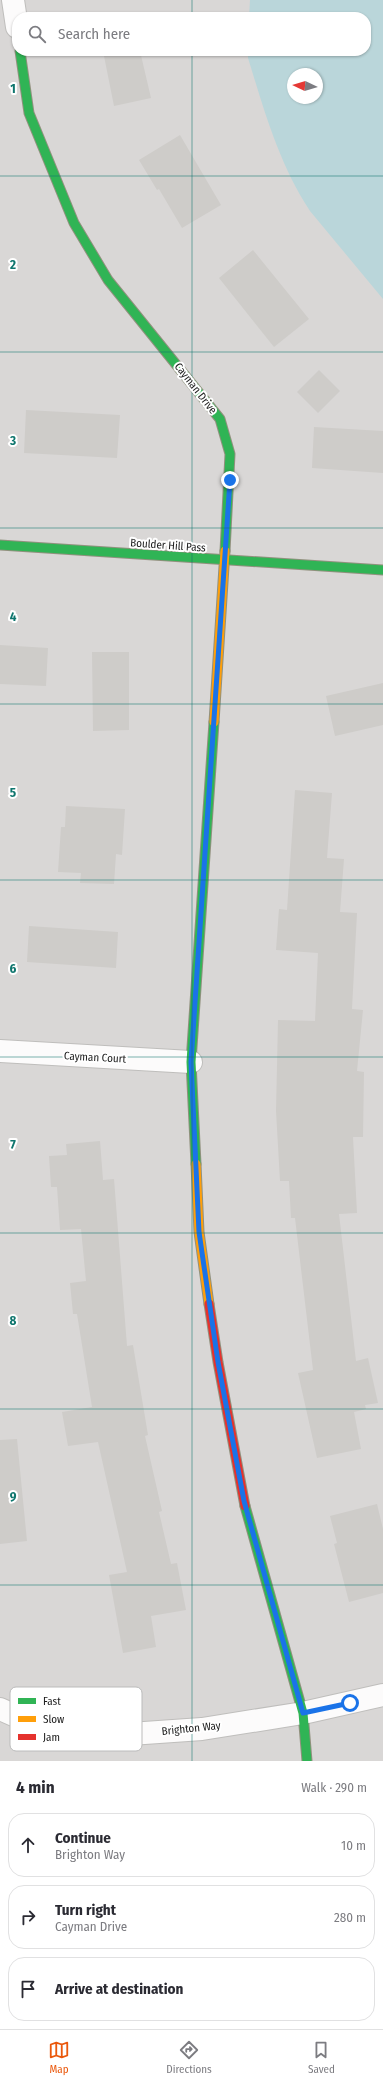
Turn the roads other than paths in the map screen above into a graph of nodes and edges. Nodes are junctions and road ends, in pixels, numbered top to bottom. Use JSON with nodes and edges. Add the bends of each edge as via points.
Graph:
{"nodes":[{"id":1,"x":13,"y":0,"type":"edge"},
{"id":2,"x":15,"y":12,"type":"edge"},
{"id":3,"x":21,"y":56,"type":"edge"},
{"id":4,"x":0,"y":545,"type":"edge"},
{"id":5,"x":225,"y":561,"type":"junction"},
{"id":6,"x":383,"y":570,"type":"edge"},
{"id":7,"x":0,"y":1051,"type":"edge"},
{"id":8,"x":191,"y":1062,"type":"junction"},
{"id":9,"x":383,"y":1695,"type":"edge"},
{"id":10,"x":0,"y":1708,"type":"edge"},
{"id":11,"x":10,"y":1713,"type":"edge"},
{"id":12,"x":303,"y":1713,"type":"junction"},
{"id":13,"x":142,"y":1733,"type":"edge"},
{"id":14,"x":307,"y":1761,"type":"edge"}],
"edges":[{"from":1,"to":2,"type":"street"},
{"from":3,"to":5,"type":"street","name":"Cayman Drive","via":[[29,113],[74,223],[108,280],[220,419],[230,454]]},
{"from":4,"to":5,"type":"street","name":"Boulder Hill Pass"},
{"from":5,"to":6,"type":"street","name":"Boulder Hill Pass"},
{"from":5,"to":8,"type":"street","name":"Cayman Drive"},
{"from":7,"to":8,"type":"street","name":"Cayman Court"},
{"from":8,"to":12,"type":"street","name":"Cayman Drive","via":[[199,1232],[218,1362],[244,1501]]},
{"from":9,"to":12,"type":"street","name":"Brighton Way"},
{"from":10,"to":11,"type":"street","name":"Brighton Way"},
{"from":12,"to":13,"type":"street","name":"Brighton Way","via":[[202,1729]]},
{"from":12,"to":14,"type":"street","name":"Cayman Drive"}]}
